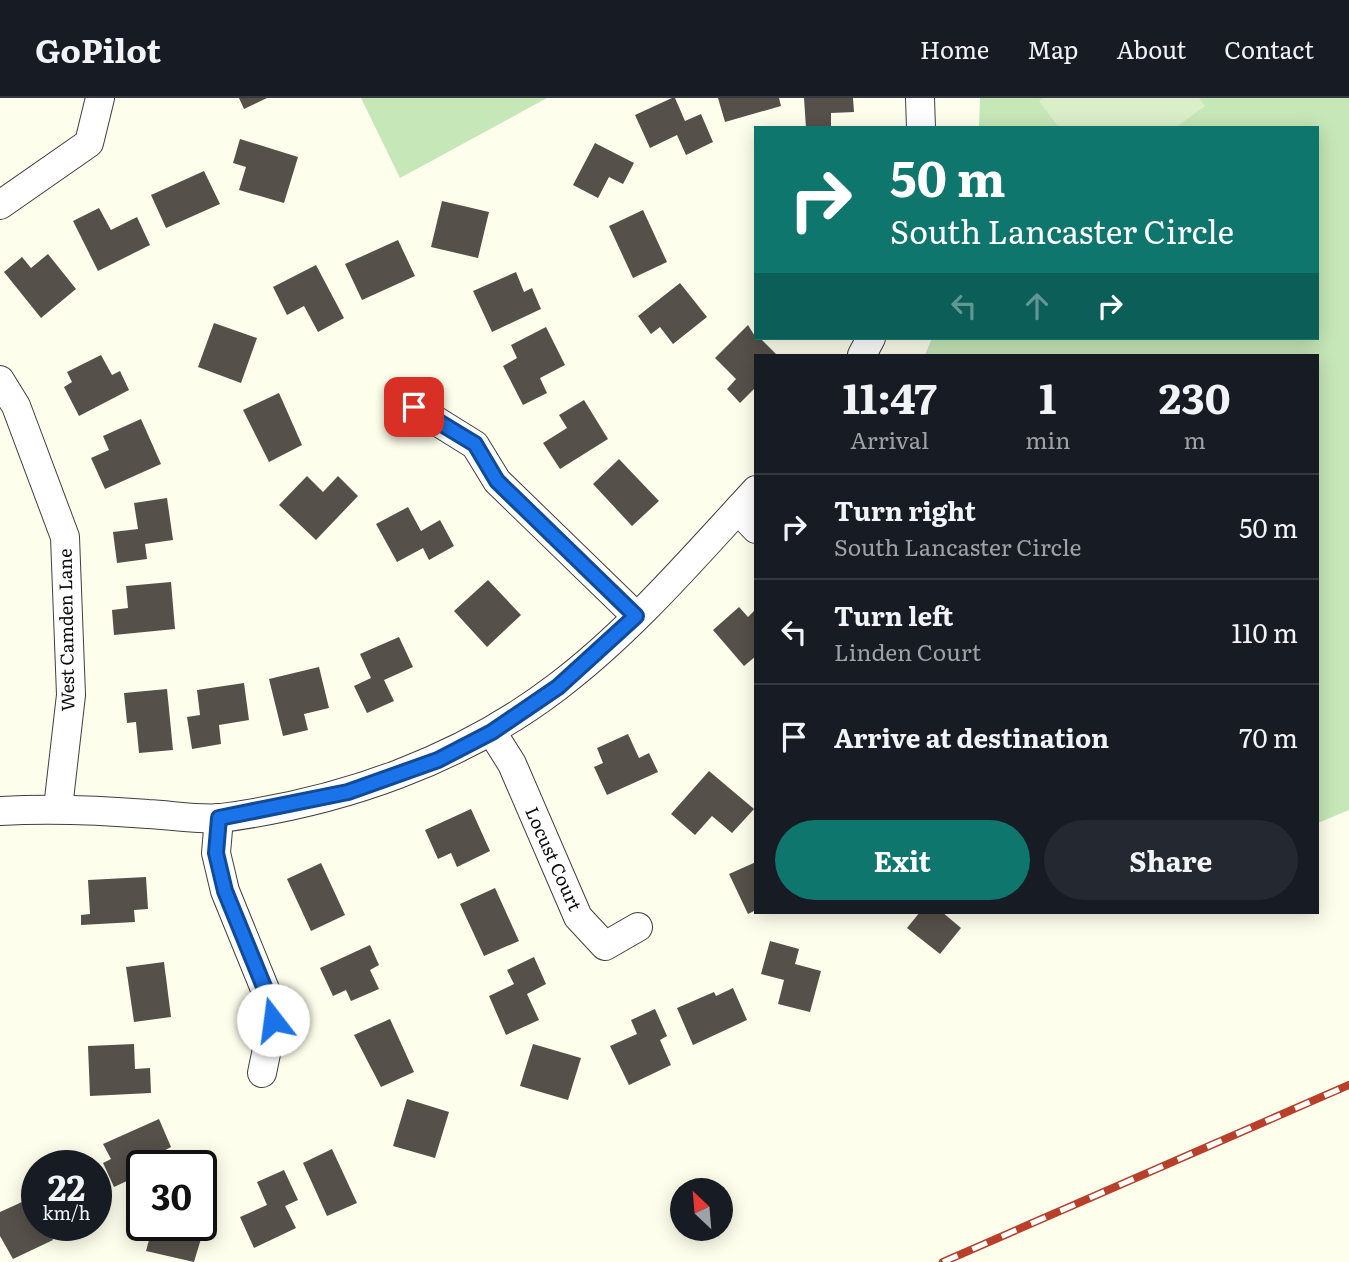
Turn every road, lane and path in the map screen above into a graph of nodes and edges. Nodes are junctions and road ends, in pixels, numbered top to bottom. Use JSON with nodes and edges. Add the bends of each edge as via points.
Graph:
{"nodes":[{"id":1,"x":100,"y":98,"type":"edge"},
{"id":2,"x":920,"y":98,"type":"edge"},
{"id":3,"x":921,"y":126,"type":"edge"},
{"id":4,"x":0,"y":205,"type":"edge"},
{"id":5,"x":0,"y":380,"type":"edge"},
{"id":6,"x":414,"y":407,"type":"dead end"},
{"id":7,"x":750,"y":510,"type":"edge"},
{"id":8,"x":636,"y":616,"type":"junction"},
{"id":9,"x":492,"y":732,"type":"junction"},
{"id":10,"x":58,"y":808,"type":"junction"},
{"id":11,"x":0,"y":811,"type":"edge"},
{"id":12,"x":219,"y":818,"type":"junction"},
{"id":13,"x":638,"y":927,"type":"dead end"},
{"id":14,"x":262,"y":1073,"type":"dead end"}],
"edges":[{"from":1,"to":4,"type":"street","via":[[89,143]]},
{"from":2,"to":3,"type":"street"},
{"from":5,"to":10,"type":"street","name":"West Camden Lane","via":[[16,406],[65,537],[71,695]]},
{"from":6,"to":8,"type":"street","via":[[475,444],[497,481]]},
{"from":7,"to":8,"type":"street"},
{"from":8,"to":9,"type":"street","via":[[558,687]]},
{"from":9,"to":12,"type":"street","via":[[438,760],[348,792]]},
{"from":9,"to":13,"type":"street","name":"Locust Court","via":[[512,764],[578,917],[605,946]]},
{"from":10,"to":11,"type":"street"},
{"from":10,"to":12,"type":"street"},
{"from":12,"to":14,"type":"street","via":[[216,853],[225,891],[271,1004],[273,1020]]}]}
